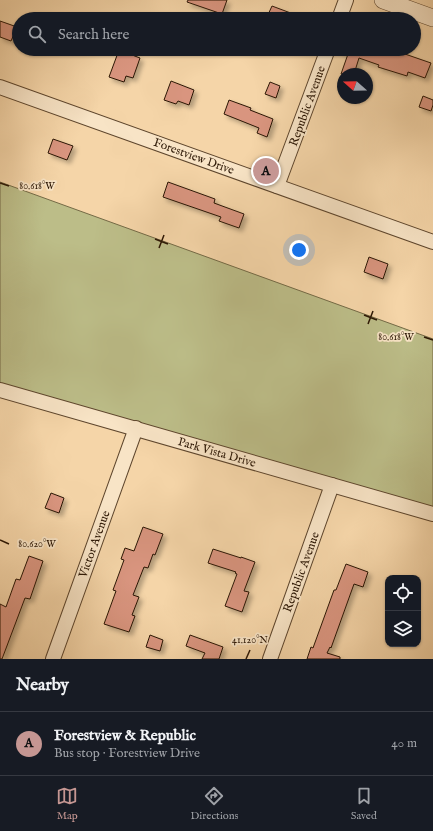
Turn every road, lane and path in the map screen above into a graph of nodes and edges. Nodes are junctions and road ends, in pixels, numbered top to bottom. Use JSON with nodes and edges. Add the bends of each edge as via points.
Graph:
{"nodes":[{"id":1,"x":346,"y":0,"type":"edge"},
{"id":2,"x":384,"y":0,"type":"edge"},
{"id":3,"x":342,"y":12,"type":"edge"},
{"id":4,"x":417,"y":12,"type":"edge"},
{"id":5,"x":421,"y":14,"type":"edge"},
{"id":6,"x":433,"y":18,"type":"edge"},
{"id":7,"x":325,"y":56,"type":"edge"},
{"id":8,"x":0,"y":87,"type":"edge"},
{"id":9,"x":278,"y":186,"type":"junction"},
{"id":10,"x":433,"y":242,"type":"edge"},
{"id":11,"x":0,"y":390,"type":"edge"},
{"id":12,"x":136,"y":428,"type":"junction"},
{"id":13,"x":332,"y":485,"type":"junction"},
{"id":14,"x":433,"y":514,"type":"edge"},
{"id":15,"x":53,"y":659,"type":"edge"},
{"id":16,"x":270,"y":659,"type":"edge"}],
"edges":[{"from":1,"to":3,"type":"street"},
{"from":2,"to":4,"type":"street"},
{"from":5,"to":6,"type":"street"},
{"from":7,"to":9,"type":"street","name":"Republic Avenue"},
{"from":8,"to":9,"type":"street","name":"Forestview Drive"},
{"from":9,"to":10,"type":"street","name":"Forestview Drive"},
{"from":11,"to":12,"type":"street","name":"Park Vista Drive"},
{"from":12,"to":13,"type":"street","name":"Park Vista Drive"},
{"from":12,"to":15,"type":"street","name":"Victor Avenue"},
{"from":13,"to":14,"type":"street","name":"Park Vista Drive"},
{"from":13,"to":16,"type":"street","name":"Republic Avenue"}]}
